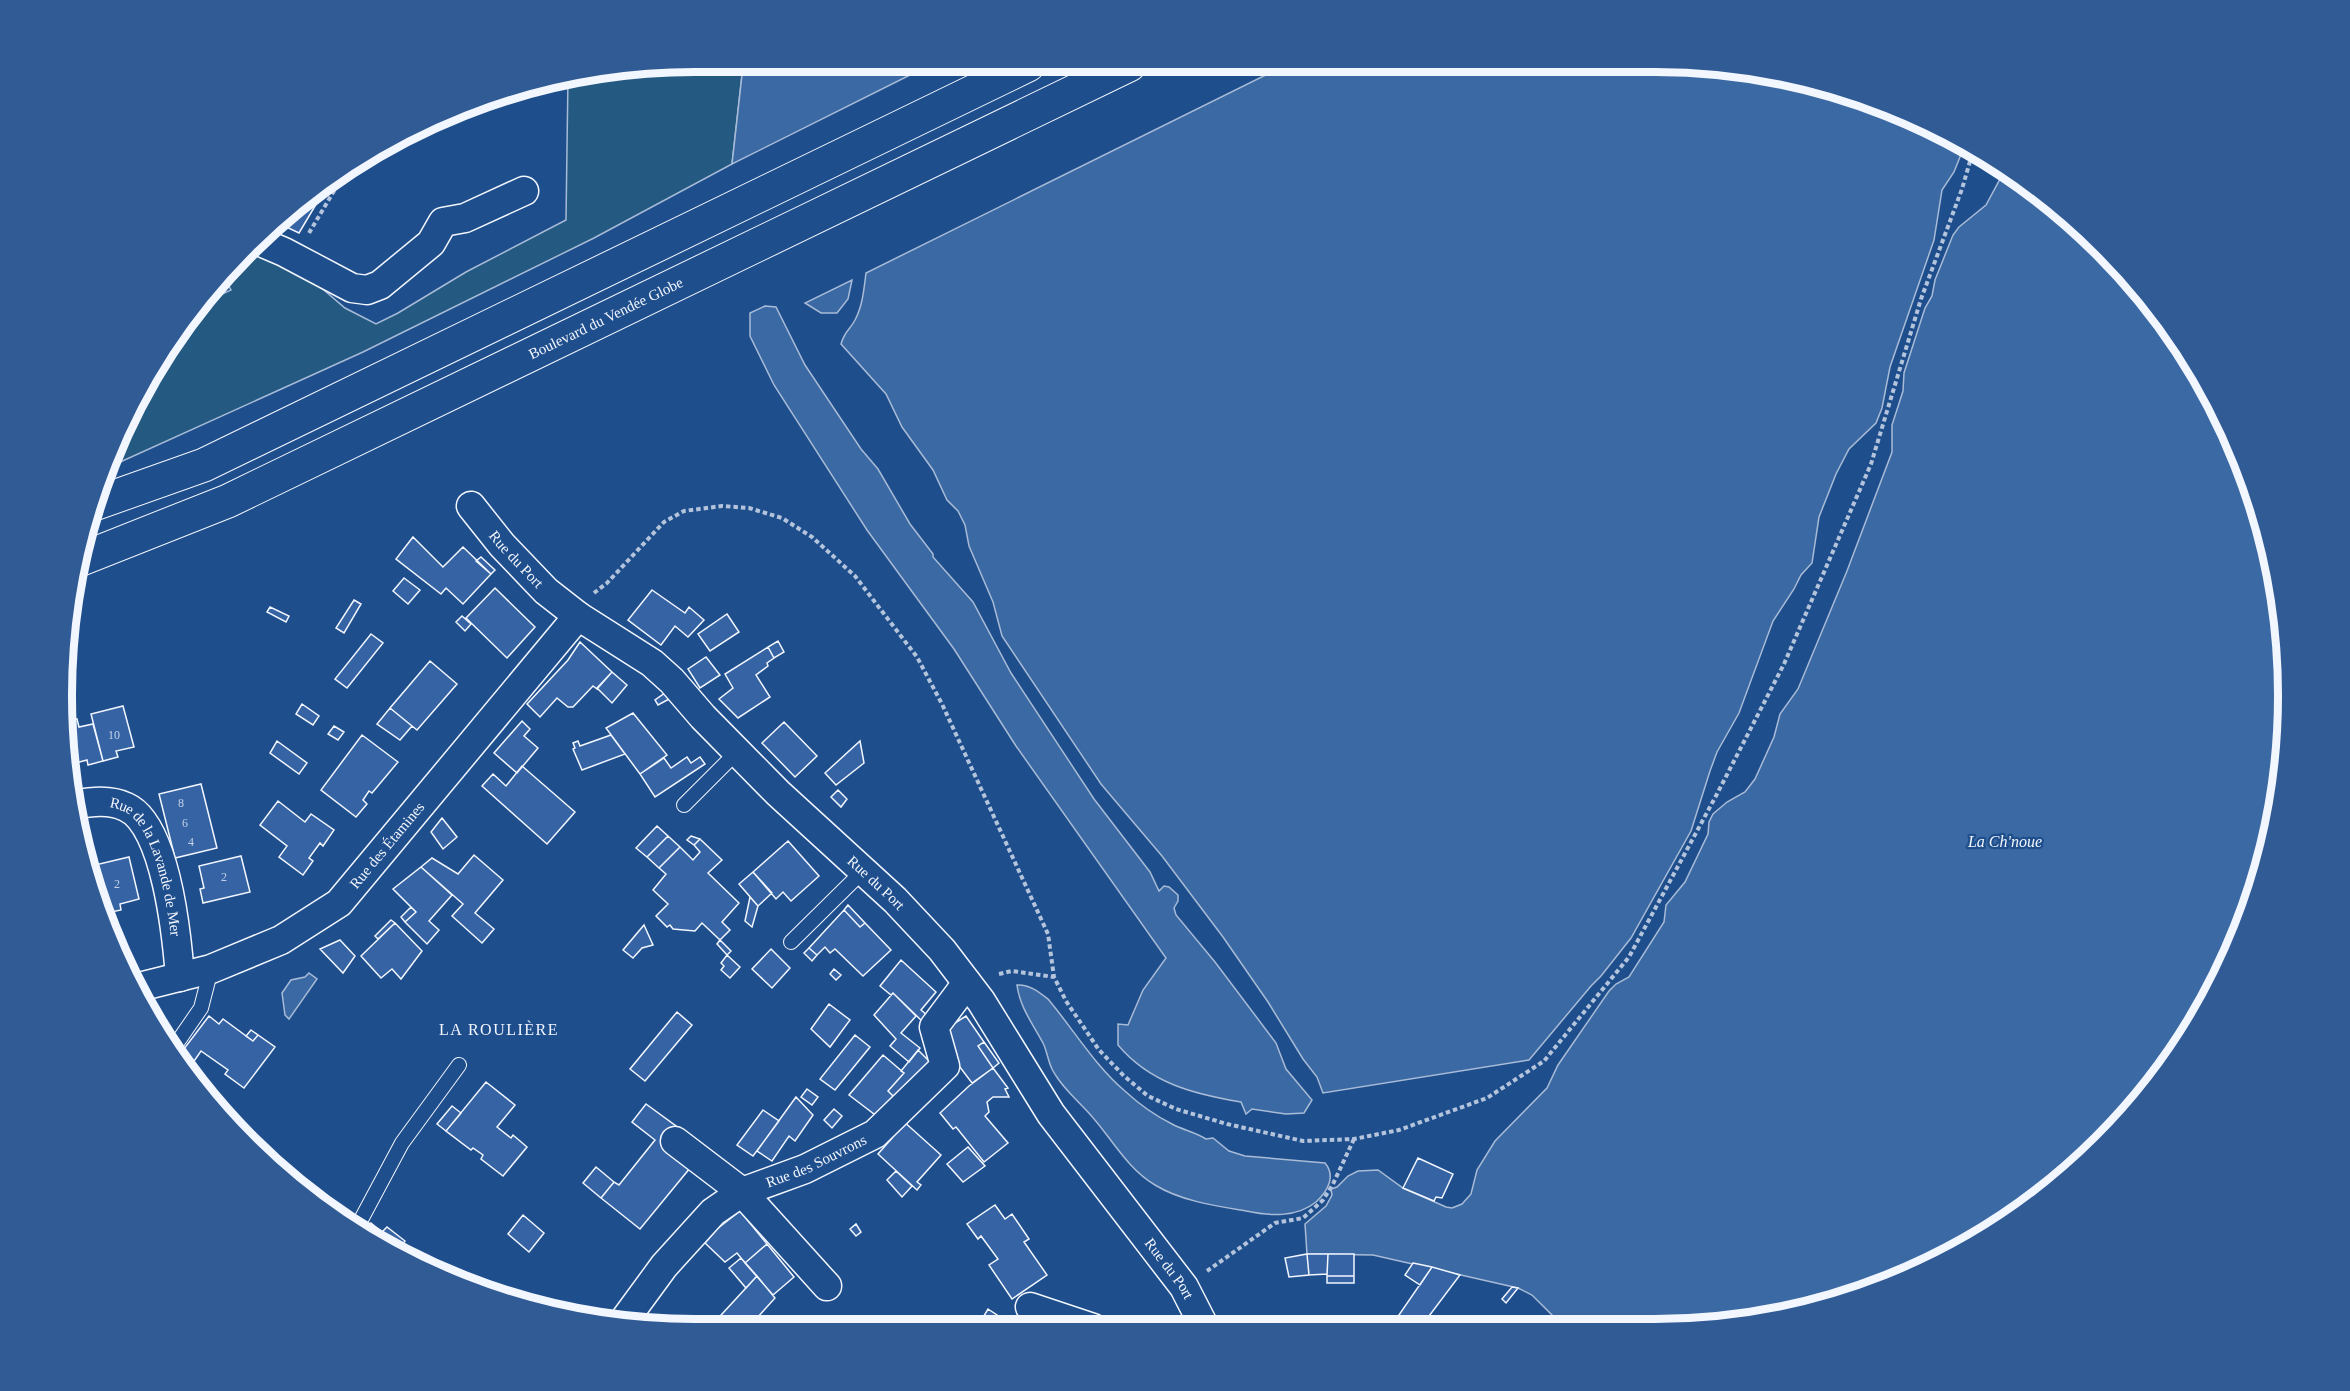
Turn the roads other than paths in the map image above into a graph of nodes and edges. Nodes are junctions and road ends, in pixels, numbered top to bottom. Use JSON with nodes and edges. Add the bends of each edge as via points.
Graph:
{"nodes":[{"id":1,"x":1014,"y":72,"type":"edge"},
{"id":2,"x":1115,"y":72,"type":"edge"},
{"id":3,"x":524,"y":191,"type":"dead end"},
{"id":4,"x":266,"y":245,"type":"edge"},
{"id":5,"x":103,"y":501,"type":"edge"},
{"id":6,"x":471,"y":506,"type":"dead end"},
{"id":7,"x":88,"y":556,"type":"edge"},
{"id":8,"x":578,"y":616,"type":"junction"},
{"id":9,"x":737,"y":752,"type":"junction"},
{"id":10,"x":82,"y":804,"type":"edge"},
{"id":11,"x":684,"y":805,"type":"dead end"},
{"id":12,"x":863,"y":871,"type":"junction"},
{"id":13,"x":790,"y":942,"type":"dead end"},
{"id":14,"x":211,"y":969,"type":"junction"},
{"id":15,"x":180,"y":977,"type":"junction"},
{"id":16,"x":967,"y":983,"type":"junction"},
{"id":17,"x":144,"y":986,"type":"edge"},
{"id":18,"x":177,"y":1042,"type":"edge"},
{"id":19,"x":459,"y":1065,"type":"dead end"},
{"id":20,"x":675,"y":1141,"type":"dead end"},
{"id":21,"x":742,"y":1192,"type":"junction"},
{"id":22,"x":360,"y":1221,"type":"edge"},
{"id":23,"x":827,"y":1286,"type":"dead end"},
{"id":24,"x":1029,"y":1307,"type":"dead end"},
{"id":25,"x":628,"y":1315,"type":"edge"},
{"id":26,"x":1066,"y":1319,"type":"edge"},
{"id":27,"x":1200,"y":1319,"type":"edge"}],
"edges":[{"from":1,"to":5,"type":"main road","via":[[204,465]]},
{"from":2,"to":7,"type":"main road","name":"Boulevard du Vendée Globe","via":[[228,501]]},
{"from":3,"to":4,"type":"street","via":[[465,218],[443,222],[431,243],[380,285],[367,290],[352,288]]},
{"from":6,"to":8,"type":"street","name":"Rue du Port","via":[[546,591]]},
{"from":8,"to":9,"type":"street","name":"Rue du Port","via":[[651,663]]},
{"from":8,"to":14,"type":"street","name":"Rue des Étamines","via":[[339,903],[281,940]]},
{"from":9,"to":11,"type":"lane"},
{"from":9,"to":12,"type":"street","name":"Rue du Port"},
{"from":10,"to":15,"type":"street","name":"Rue de la Lavande de Mer","via":[[107,801],[129,808],[146,824],[156,842],[176,930]]},
{"from":12,"to":13,"type":"lane"},
{"from":12,"to":16,"type":"street","name":"Rue du Port","via":[[942,950]]},
{"from":14,"to":15,"type":"street","name":"Rue des Étamines"},
{"from":14,"to":18,"type":"lane","via":[[201,1008]]},
{"from":15,"to":17,"type":"street","name":"Rue des Étamines"},
{"from":16,"to":21,"type":"street","name":"Rue des Souvrons","via":[[934,1027],[945,1066],[875,1134],[805,1169]]},
{"from":16,"to":27,"type":"street","name":"Rue du Port","via":[[1051,1114],[1184,1287]]},
{"from":19,"to":22,"type":"lane","via":[[402,1143]]},
{"from":20,"to":21,"type":"street"},
{"from":21,"to":23,"type":"street"},
{"from":21,"to":25,"type":"street","name":"Rue des Souvrons","via":[[712,1212],[664,1266]]},
{"from":24,"to":26,"type":"street"}]}
